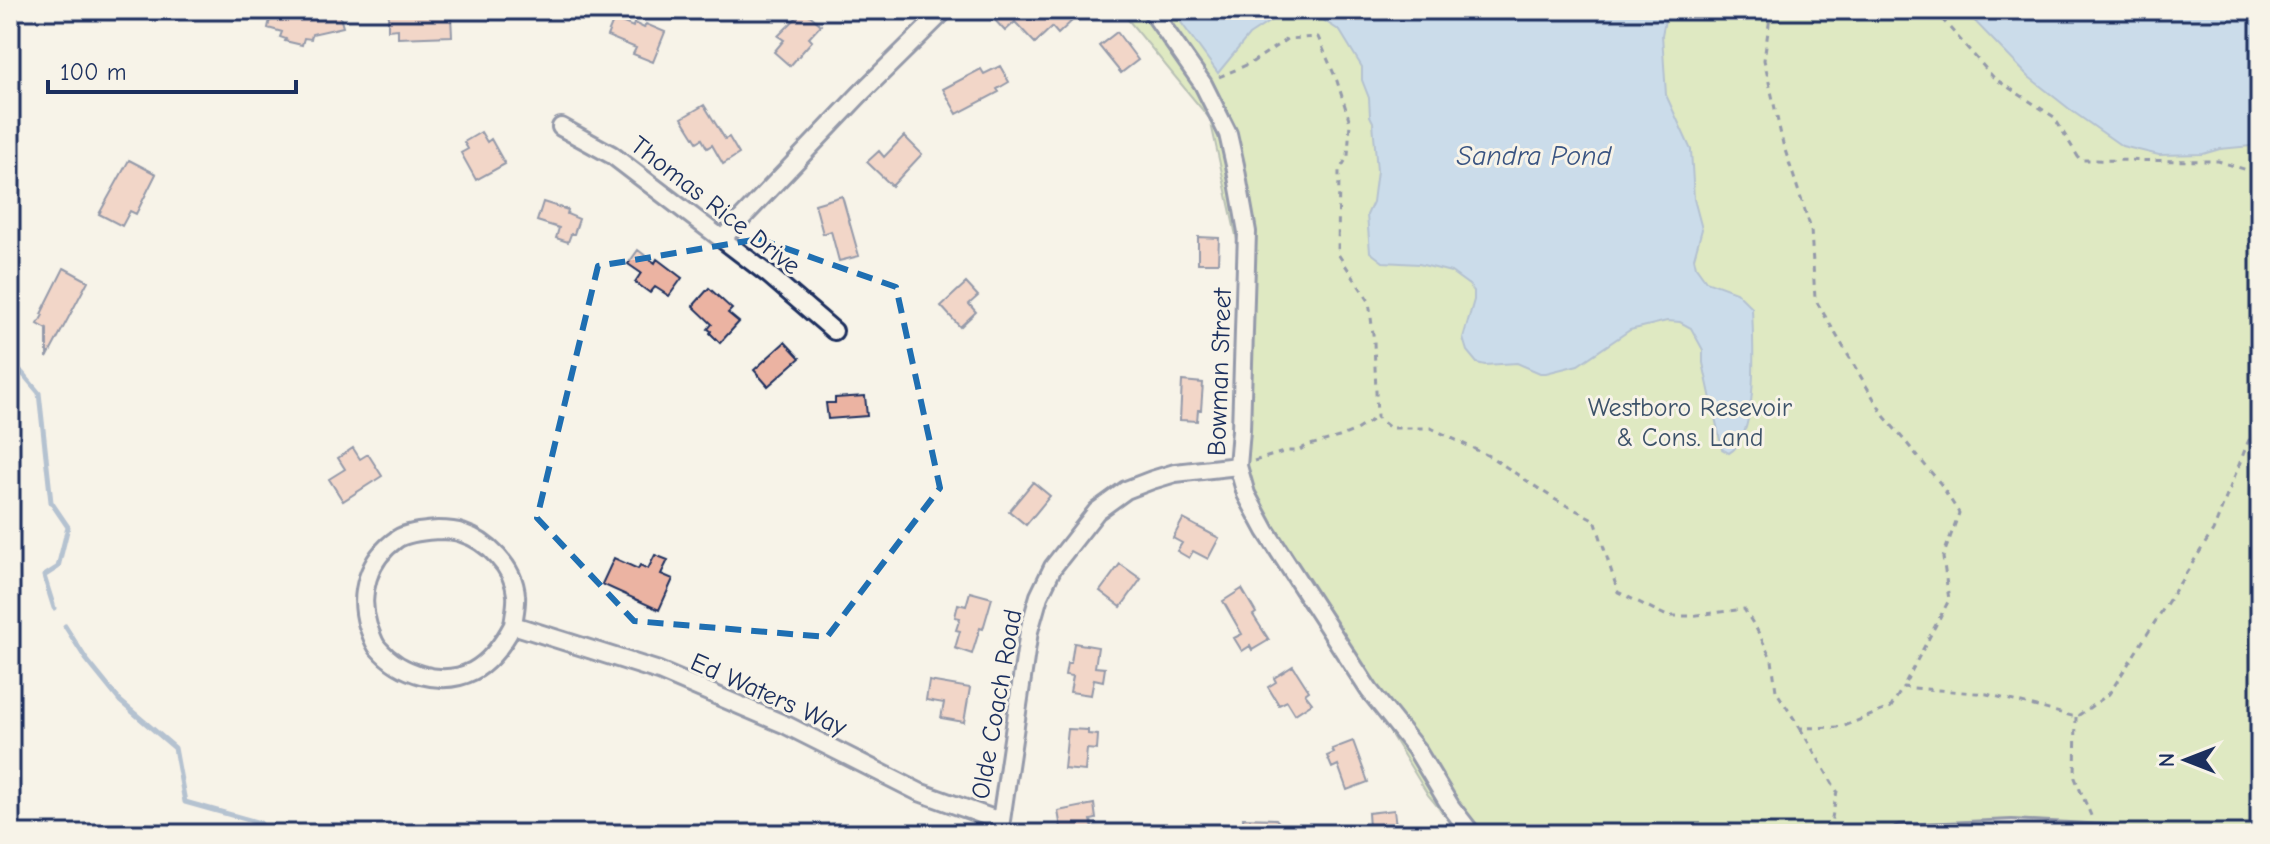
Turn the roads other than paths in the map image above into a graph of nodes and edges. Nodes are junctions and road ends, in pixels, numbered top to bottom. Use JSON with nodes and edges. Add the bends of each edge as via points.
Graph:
{"nodes":[{"id":1,"x":945,"y":10,"type":"edge"},
{"id":2,"x":1151,"y":10,"type":"edge"},
{"id":3,"x":561,"y":127,"type":"dead end"},
{"id":4,"x":722,"y":239,"type":"junction"},
{"id":5,"x":834,"y":331,"type":"dead end"},
{"id":6,"x":1238,"y":466,"type":"junction"},
{"id":7,"x":513,"y":625,"type":"junction"},
{"id":8,"x":1000,"y":828,"type":"edge"},
{"id":9,"x":2102,"y":833,"type":"edge"},
{"id":10,"x":1472,"y":834,"type":"edge"},
{"id":11,"x":1901,"y":834,"type":"edge"}],
"edges":[{"from":1,"to":4,"type":"street"},
{"from":2,"to":6,"type":"street","name":"Bowman Street","via":[[1203,84],[1228,134],[1247,232]]},
{"from":3,"to":4,"type":"street","name":"Thomas Rice Drive","via":[[612,155]]},
{"from":4,"to":5,"type":"street","name":"Thomas Rice Drive"},
{"from":6,"to":8,"type":"street","name":"Olde Coach Road","via":[[1175,473],[1126,490],[1097,511],[1053,567],[1029,631]]},
{"from":6,"to":10,"type":"street","name":"Bowman Street","via":[[1266,531],[1369,690]]},
{"from":7,"to":7,"type":"street","via":[[516,596],[507,571],[479,540],[461,532],[399,537],[371,568],[364,599],[370,630],[377,647],[411,672],[450,677],[473,671],[498,650]]},
{"from":7,"to":8,"type":"street","name":"Ed Waters Way","via":[[659,671],[786,725]]},
{"from":9,"to":11,"type":"street","via":[[2012,829]]}]}
